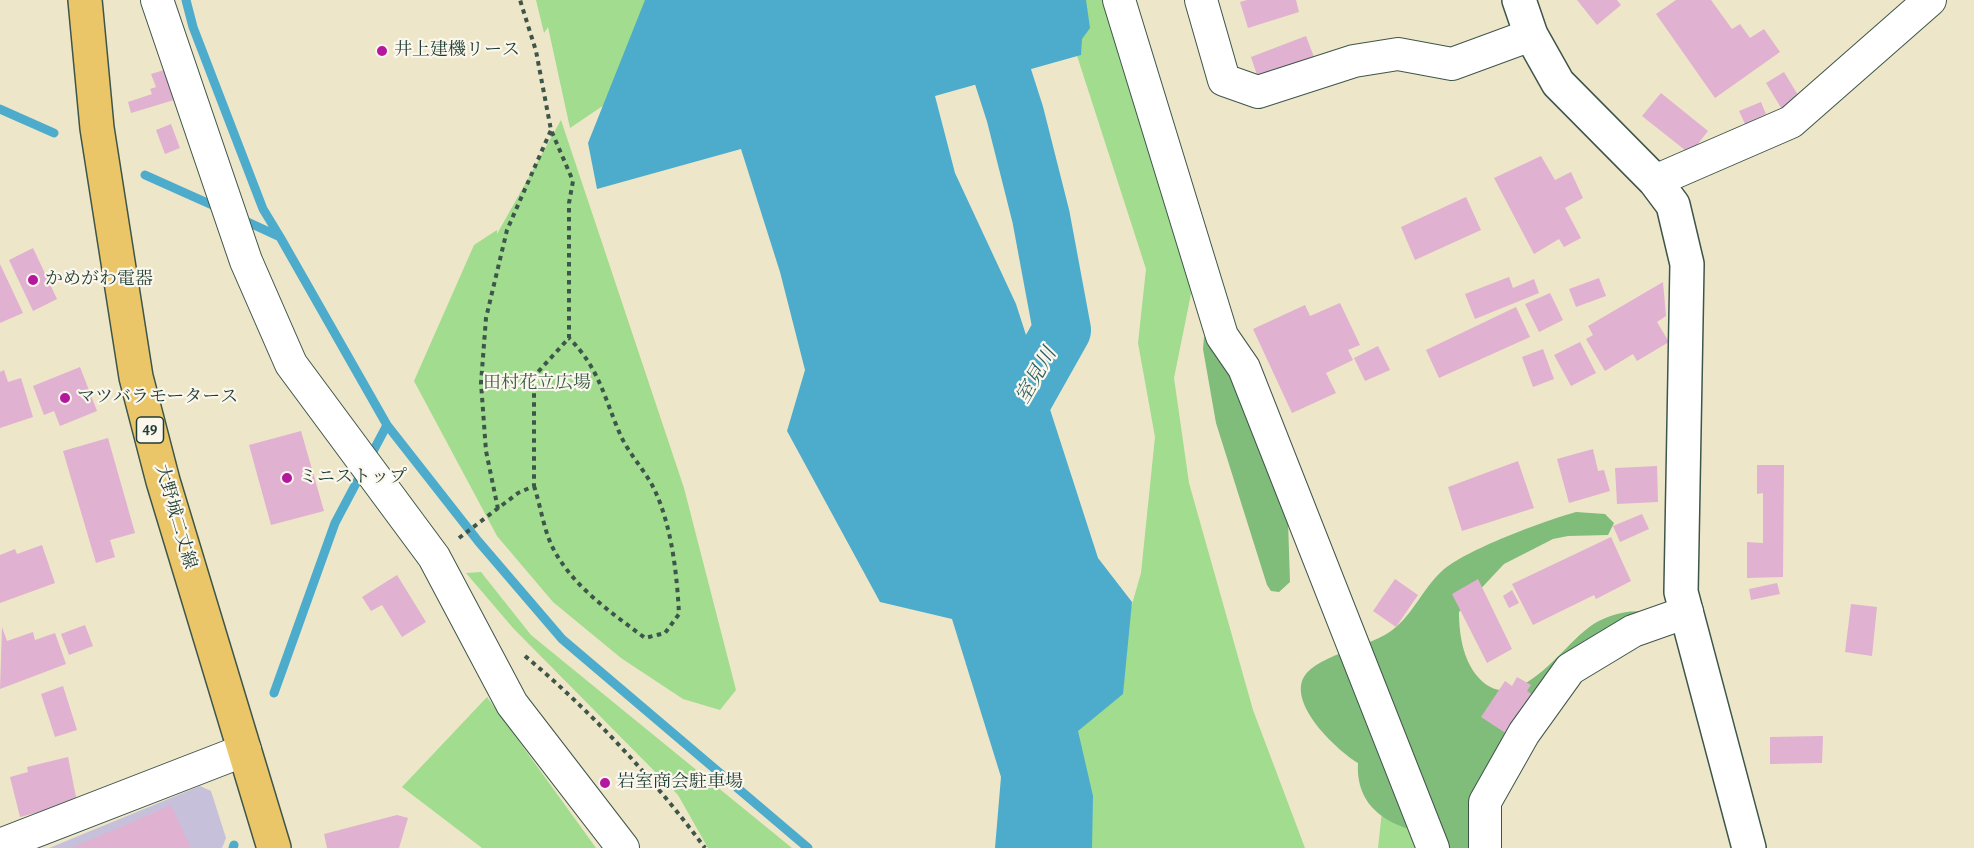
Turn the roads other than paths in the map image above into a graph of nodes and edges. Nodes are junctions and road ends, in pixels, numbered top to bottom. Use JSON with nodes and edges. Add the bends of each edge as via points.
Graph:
{"nodes":[{"id":1,"x":85,"y":0,"type":"edge"},
{"id":2,"x":157,"y":0,"type":"edge"},
{"id":3,"x":1119,"y":0,"type":"edge"},
{"id":4,"x":1201,"y":0,"type":"edge"},
{"id":5,"x":1519,"y":0,"type":"edge"},
{"id":6,"x":1930,"y":0,"type":"edge"},
{"id":7,"x":1531,"y":35,"type":"junction"},
{"id":8,"x":1655,"y":181,"type":"junction"},
{"id":9,"x":1687,"y":612,"type":"junction"},
{"id":10,"x":245,"y":750,"type":"junction"},
{"id":11,"x":0,"y":844,"type":"edge"},
{"id":12,"x":274,"y":848,"type":"edge"},
{"id":13,"x":623,"y":848,"type":"edge"},
{"id":14,"x":1433,"y":848,"type":"edge"},
{"id":15,"x":1485,"y":848,"type":"edge"},
{"id":16,"x":1749,"y":848,"type":"edge"}],
"edges":[{"from":1,"to":10,"type":"main road","name":"大野城二丈線","number":"49","via":[[97,128],[136,377],[163,481]]},
{"from":2,"to":13,"type":"street","via":[[246,261],[291,364],[434,557],[512,704]]},
{"from":3,"to":14,"type":"street","via":[[1222,336],[1244,368]]},
{"from":4,"to":7,"type":"street","via":[[1224,80],[1258,92],[1354,61],[1398,54],[1452,63]]},
{"from":5,"to":7,"type":"street"},
{"from":6,"to":8,"type":"street","via":[[1791,122]]},
{"from":7,"to":8,"type":"street","via":[[1558,83]]},
{"from":8,"to":9,"type":"street","via":[[1673,205],[1688,264],[1681,592]]},
{"from":9,"to":15,"type":"street","via":[[1633,631],[1570,669],[1524,733],[1485,802]]},
{"from":9,"to":16,"type":"street"},
{"from":10,"to":11,"type":"street"},
{"from":10,"to":12,"type":"main road","name":"大野城二丈線","number":"49"}]}
